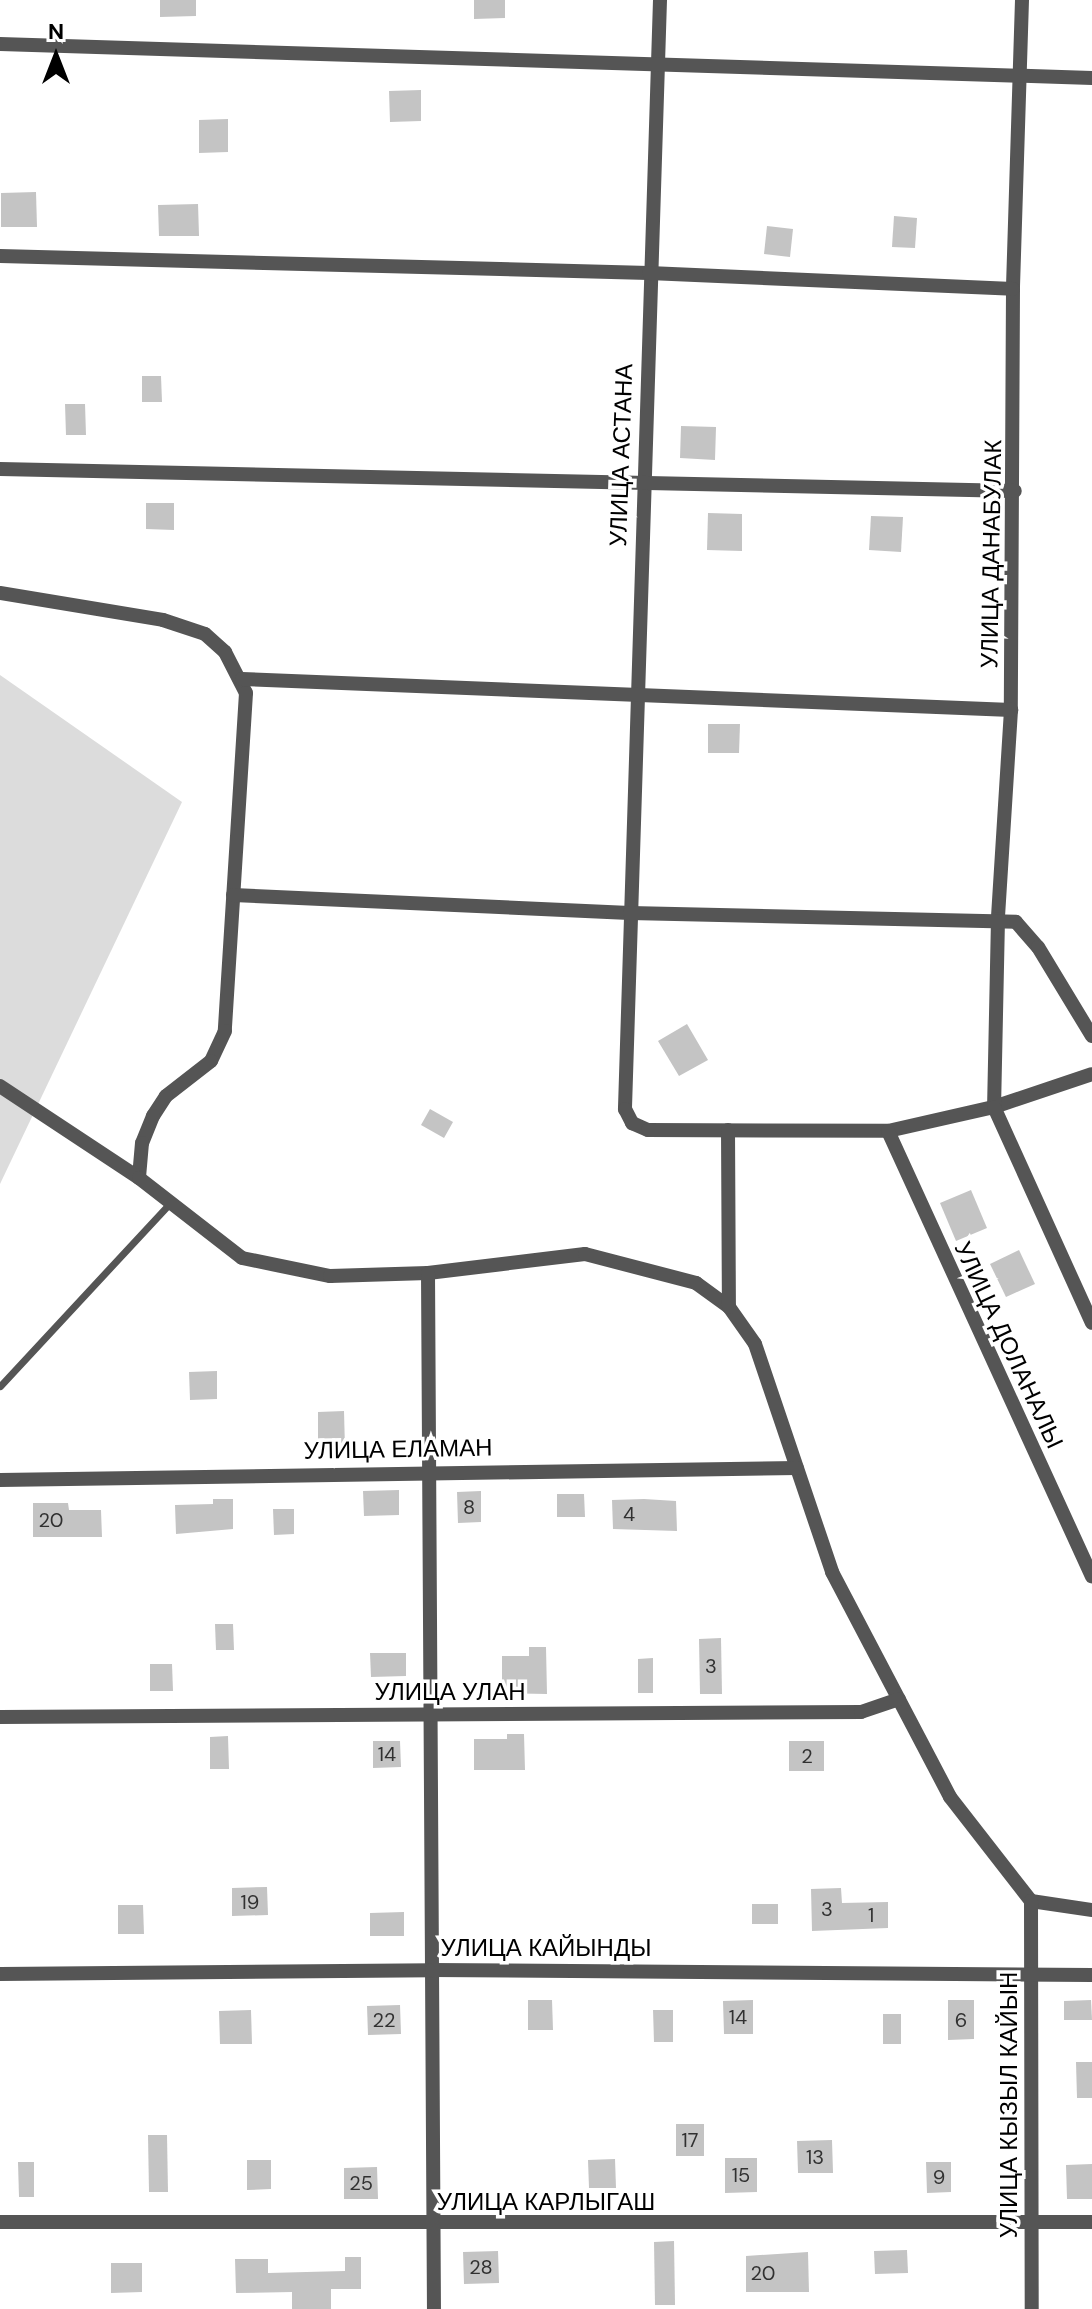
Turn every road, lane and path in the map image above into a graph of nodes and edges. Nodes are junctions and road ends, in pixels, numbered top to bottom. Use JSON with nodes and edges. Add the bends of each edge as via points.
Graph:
{"nodes":[{"id":1,"x":660,"y":0,"type":"edge"},
{"id":2,"x":1022,"y":0,"type":"edge"},
{"id":3,"x":0,"y":44,"type":"edge"},
{"id":4,"x":658,"y":62,"type":"junction"},
{"id":5,"x":1018,"y":75,"type":"junction"},
{"id":6,"x":1092,"y":78,"type":"edge"},
{"id":7,"x":0,"y":256,"type":"edge"},
{"id":8,"x":649,"y":273,"type":"junction"},
{"id":9,"x":1013,"y":289,"type":"junction"},
{"id":10,"x":0,"y":469,"type":"edge"},
{"id":11,"x":641,"y":481,"type":"junction"},
{"id":12,"x":1015,"y":491,"type":"junction"},
{"id":13,"x":0,"y":593,"type":"edge"},
{"id":14,"x":242,"y":679,"type":"junction"},
{"id":15,"x":636,"y":697,"type":"junction"},
{"id":16,"x":1011,"y":710,"type":"junction"},
{"id":17,"x":233,"y":895,"type":"junction"},
{"id":18,"x":630,"y":913,"type":"junction"},
{"id":19,"x":998,"y":919,"type":"junction"},
{"id":20,"x":1092,"y":1036,"type":"edge"},
{"id":21,"x":1092,"y":1074,"type":"edge"},
{"id":22,"x":0,"y":1086,"type":"edge"},
{"id":23,"x":994,"y":1107,"type":"junction"},
{"id":24,"x":728,"y":1130,"type":"junction"},
{"id":25,"x":888,"y":1131,"type":"junction"},
{"id":26,"x":139,"y":1178,"type":"junction"},
{"id":27,"x":171,"y":1203,"type":"junction"},
{"id":28,"x":428,"y":1273,"type":"junction"},
{"id":29,"x":729,"y":1307,"type":"junction"},
{"id":30,"x":1092,"y":1323,"type":"edge"},
{"id":31,"x":0,"y":1386,"type":"edge"},
{"id":32,"x":797,"y":1468,"type":"junction"},
{"id":33,"x":429,"y":1470,"type":"junction"},
{"id":34,"x":0,"y":1480,"type":"edge"},
{"id":35,"x":1092,"y":1576,"type":"edge"},
{"id":36,"x":899,"y":1699,"type":"junction"},
{"id":37,"x":430,"y":1715,"type":"junction"},
{"id":38,"x":0,"y":1717,"type":"edge"},
{"id":39,"x":1031,"y":1901,"type":"junction"},
{"id":40,"x":1092,"y":1910,"type":"edge"},
{"id":41,"x":432,"y":1970,"type":"junction"},
{"id":42,"x":1030,"y":1972,"type":"junction"},
{"id":43,"x":0,"y":1974,"type":"edge"},
{"id":44,"x":1092,"y":1975,"type":"edge"},
{"id":45,"x":0,"y":2222,"type":"edge"},
{"id":46,"x":1092,"y":2222,"type":"edge"},
{"id":47,"x":1032,"y":2223,"type":"junction"},
{"id":48,"x":433,"y":2225,"type":"junction"},
{"id":49,"x":434,"y":2309,"type":"edge"},
{"id":50,"x":1032,"y":2309,"type":"edge"}],
"edges":[{"from":1,"to":4,"type":"street","name":"УЛИЦА АСТАНА"},
{"from":2,"to":5,"type":"street","name":"УЛИЦА ДАНАБУЛАК"},
{"from":3,"to":4,"type":"street"},
{"from":4,"to":5,"type":"street"},
{"from":4,"to":8,"type":"street","name":"УЛИЦА АСТАНА"},
{"from":5,"to":6,"type":"street"},
{"from":5,"to":9,"type":"street","name":"УЛИЦА ДАНАБУЛАК"},
{"from":7,"to":8,"type":"street"},
{"from":8,"to":9,"type":"street"},
{"from":8,"to":11,"type":"street","name":"УЛИЦА АСТАНА"},
{"from":9,"to":12,"type":"street","name":"УЛИЦА ДАНАБУЛАК"},
{"from":10,"to":11,"type":"street"},
{"from":11,"to":12,"type":"street"},
{"from":11,"to":15,"type":"street","name":"УЛИЦА АСТАНА"},
{"from":12,"to":16,"type":"street","name":"УЛИЦА ДАНАБУЛАК"},
{"from":13,"to":14,"type":"street","via":[[163,620],[205,634]]},
{"from":14,"to":15,"type":"street"},
{"from":14,"to":17,"type":"street","via":[[247,711]]},
{"from":15,"to":16,"type":"street"},
{"from":15,"to":18,"type":"street","name":"УЛИЦА АСТАНА"},
{"from":16,"to":19,"type":"street","name":"УЛИЦА ДАНАБУЛАК"},
{"from":17,"to":18,"type":"street"},
{"from":17,"to":26,"type":"street","via":[[221,1047],[166,1096],[153,1116],[142,1143]]},
{"from":18,"to":19,"type":"street"},
{"from":18,"to":24,"type":"street","name":"УЛИЦА АСТАНА","via":[[625,1109],[632,1123],[648,1130]]},
{"from":19,"to":20,"type":"street","via":[[1016,922],[1038,947]]},
{"from":19,"to":23,"type":"street","name":"УЛИЦА ДАНАБУЛАК"},
{"from":21,"to":23,"type":"street","name":"УЛИЦА АСТАНА"},
{"from":22,"to":26,"type":"street"},
{"from":23,"to":25,"type":"street","name":"УЛИЦА АСТАНА"},
{"from":23,"to":30,"type":"street"},
{"from":24,"to":25,"type":"street","name":"УЛИЦА АСТАНА"},
{"from":24,"to":29,"type":"street"},
{"from":25,"to":35,"type":"street","name":"УЛИЦА ДОЛАНАЛЫ"},
{"from":26,"to":27,"type":"street"},
{"from":27,"to":28,"type":"street","via":[[242,1258],[330,1276]]},
{"from":27,"to":31,"type":"lane"},
{"from":28,"to":29,"type":"street","via":[[585,1254],[696,1283]]},
{"from":28,"to":33,"type":"street"},
{"from":29,"to":32,"type":"street","via":[[755,1344]]},
{"from":32,"to":33,"type":"street","name":"УЛИЦА ЕЛАМАН"},
{"from":32,"to":36,"type":"street","via":[[832,1572]]},
{"from":33,"to":34,"type":"street","name":"УЛИЦА ЕЛАМАН"},
{"from":33,"to":37,"type":"street"},
{"from":36,"to":37,"type":"street","name":"УЛИЦА УЛАН","via":[[861,1712]]},
{"from":36,"to":39,"type":"street","via":[[950,1797]]},
{"from":37,"to":38,"type":"street","name":"УЛИЦА УЛАН"},
{"from":37,"to":41,"type":"street"},
{"from":39,"to":40,"type":"street"},
{"from":39,"to":42,"type":"street","name":"УЛИЦА КЫЗЫЛ КАЙЫН"},
{"from":41,"to":42,"type":"street","name":"УЛИЦА КАЙЫНДЫ"},
{"from":41,"to":43,"type":"street","name":"УЛИЦА КАЙЫНДЫ"},
{"from":41,"to":48,"type":"street"},
{"from":42,"to":44,"type":"street","name":"УЛИЦА КАЙЫНДЫ"},
{"from":42,"to":47,"type":"street","name":"УЛИЦА КЫЗЫЛ КАЙЫН"},
{"from":45,"to":48,"type":"street","name":"УЛИЦА КАРЛЫГАШ"},
{"from":46,"to":47,"type":"street","name":"УЛИЦА КАРЛЫГАШ"},
{"from":47,"to":48,"type":"street","name":"УЛИЦА КАРЛЫГАШ"},
{"from":47,"to":50,"type":"street","name":"УЛИЦА КЫЗЫЛ КАЙЫН"},
{"from":48,"to":49,"type":"street"}]}
